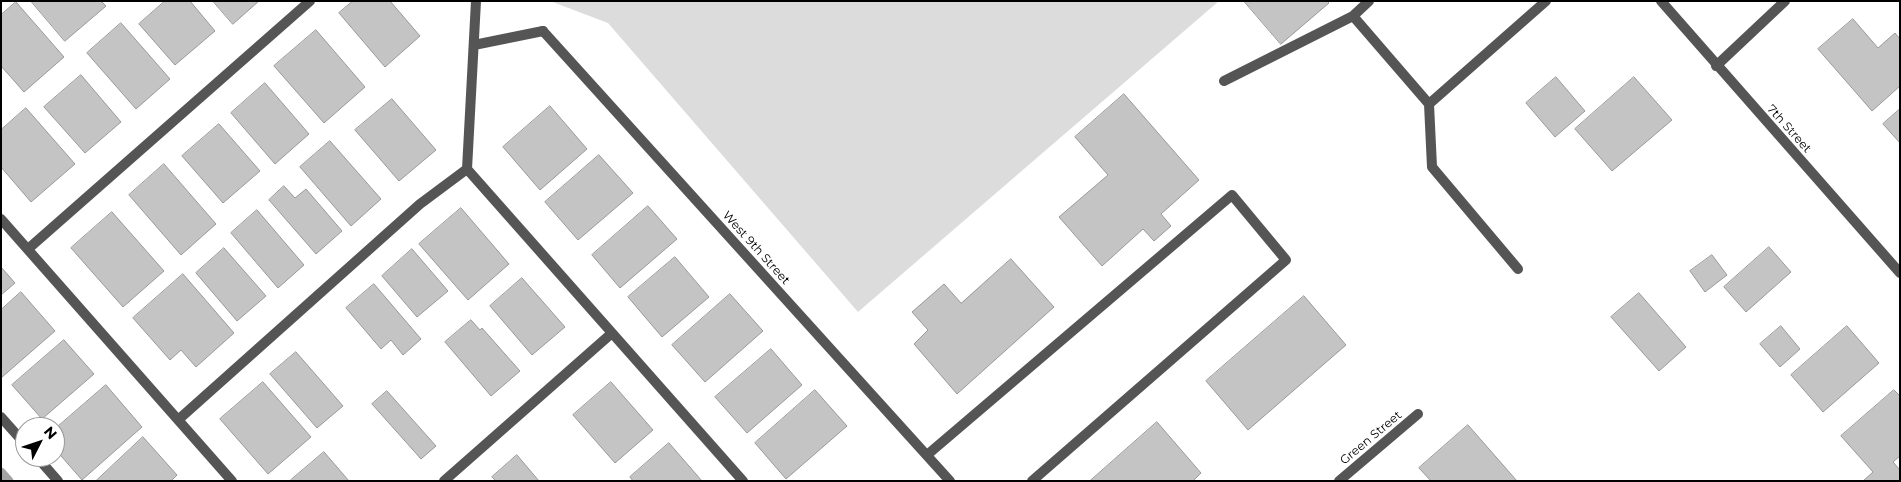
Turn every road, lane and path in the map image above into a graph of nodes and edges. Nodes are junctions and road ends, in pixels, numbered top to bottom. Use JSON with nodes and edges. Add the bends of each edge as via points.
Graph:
{"nodes":[{"id":1,"x":310,"y":1,"type":"edge"},
{"id":2,"x":476,"y":1,"type":"edge"},
{"id":3,"x":1369,"y":1,"type":"edge"},
{"id":4,"x":1546,"y":1,"type":"edge"},
{"id":5,"x":1660,"y":1,"type":"edge"},
{"id":6,"x":1785,"y":1,"type":"edge"},
{"id":7,"x":1353,"y":16,"type":"junction"},
{"id":8,"x":474,"y":45,"type":"junction"},
{"id":9,"x":1716,"y":66,"type":"junction"},
{"id":10,"x":1224,"y":81,"type":"dead end"},
{"id":11,"x":1429,"y":104,"type":"junction"},
{"id":12,"x":467,"y":169,"type":"junction"},
{"id":13,"x":1,"y":219,"type":"edge"},
{"id":14,"x":28,"y":250,"type":"junction"},
{"id":15,"x":1518,"y":269,"type":"dead end"},
{"id":16,"x":1900,"y":273,"type":"edge"},
{"id":17,"x":612,"y":333,"type":"junction"},
{"id":18,"x":1418,"y":414,"type":"dead end"},
{"id":19,"x":1,"y":417,"type":"edge"},
{"id":20,"x":178,"y":420,"type":"junction"},
{"id":21,"x":15,"y":433,"type":"edge"},
{"id":22,"x":927,"y":455,"type":"junction"},
{"id":23,"x":46,"y":467,"type":"edge"},
{"id":24,"x":58,"y":481,"type":"edge"},
{"id":25,"x":232,"y":481,"type":"edge"},
{"id":26,"x":444,"y":481,"type":"edge"},
{"id":27,"x":743,"y":481,"type":"edge"},
{"id":28,"x":950,"y":481,"type":"edge"},
{"id":29,"x":1032,"y":481,"type":"edge"},
{"id":30,"x":1340,"y":481,"type":"edge"}],
"edges":[{"from":1,"to":14,"type":"street"},
{"from":2,"to":8,"type":"street"},
{"from":3,"to":7,"type":"street"},
{"from":4,"to":11,"type":"street"},
{"from":5,"to":9,"type":"street","name":"7th Street"},
{"from":6,"to":9,"type":"street"},
{"from":7,"to":10,"type":"street"},
{"from":7,"to":11,"type":"street"},
{"from":8,"to":12,"type":"street"},
{"from":8,"to":22,"type":"street","name":"West 9th Street","via":[[543,31]]},
{"from":9,"to":16,"type":"street","name":"7th Street"},
{"from":11,"to":15,"type":"street","via":[[1432,168]]},
{"from":12,"to":17,"type":"street"},
{"from":12,"to":20,"type":"street","via":[[420,204]]},
{"from":13,"to":14,"type":"street"},
{"from":14,"to":20,"type":"street"},
{"from":17,"to":26,"type":"street"},
{"from":17,"to":27,"type":"street"},
{"from":18,"to":30,"type":"street","name":"Green Street"},
{"from":19,"to":21,"type":"street"},
{"from":20,"to":25,"type":"street"},
{"from":22,"to":28,"type":"street","name":"West 9th Street"},
{"from":22,"to":29,"type":"street","via":[[1232,195],[1286,260]]},
{"from":23,"to":24,"type":"street"}]}
